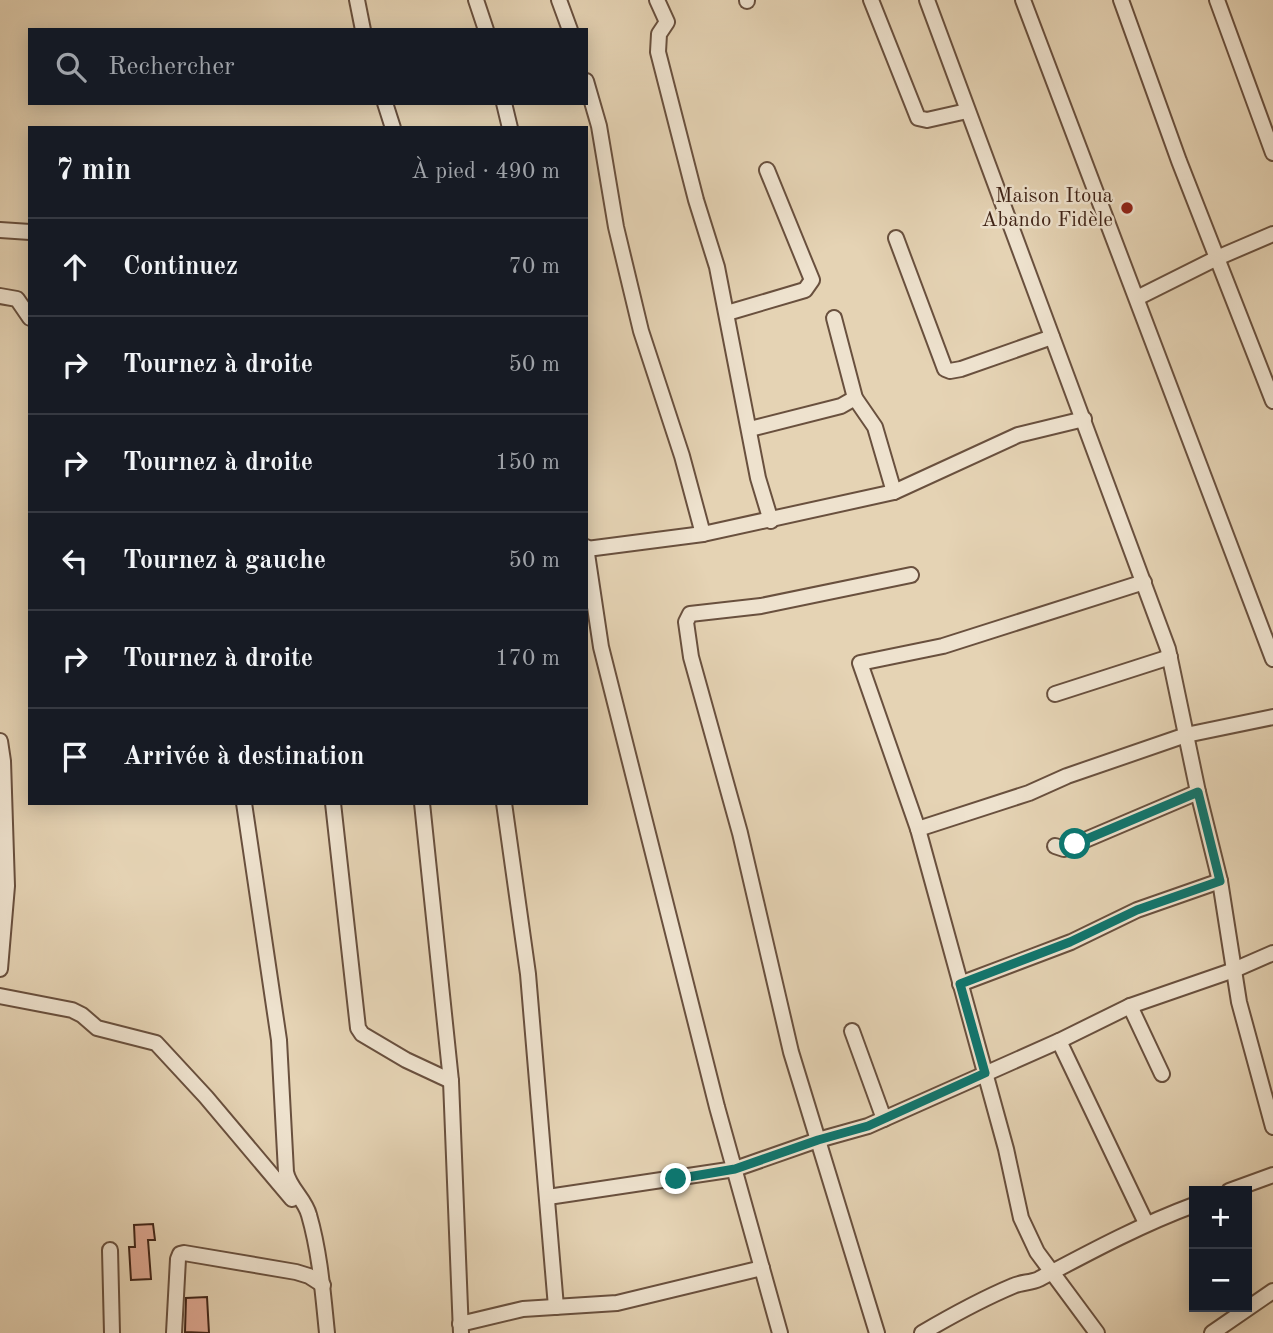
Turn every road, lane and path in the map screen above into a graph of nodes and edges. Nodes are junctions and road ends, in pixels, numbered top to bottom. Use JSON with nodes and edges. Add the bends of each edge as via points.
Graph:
{"nodes":[{"id":1,"x":356,"y":0,"type":"edge"},
{"id":2,"x":475,"y":0,"type":"edge"},
{"id":3,"x":559,"y":0,"type":"edge"},
{"id":4,"x":657,"y":0,"type":"edge"},
{"id":5,"x":871,"y":0,"type":"edge"},
{"id":6,"x":927,"y":0,"type":"edge"},
{"id":7,"x":1023,"y":0,"type":"edge"},
{"id":8,"x":1121,"y":0,"type":"edge"},
{"id":9,"x":1217,"y":0,"type":"edge"},
{"id":10,"x":363,"y":28,"type":"edge"},
{"id":11,"x":484,"y":28,"type":"edge"},
{"id":12,"x":569,"y":28,"type":"edge"},
{"id":13,"x":588,"y":88,"type":"edge"},
{"id":14,"x":387,"y":105,"type":"edge"},
{"id":15,"x":504,"y":105,"type":"edge"},
{"id":16,"x":967,"y":111,"type":"junction"},
{"id":17,"x":392,"y":126,"type":"edge"},
{"id":18,"x":510,"y":126,"type":"edge"},
{"id":19,"x":1273,"y":153,"type":"edge"},
{"id":20,"x":767,"y":170,"type":"dead end"},
{"id":21,"x":0,"y":230,"type":"edge"},
{"id":22,"x":28,"y":232,"type":"edge"},
{"id":23,"x":1273,"y":234,"type":"edge"},
{"id":24,"x":896,"y":238,"type":"dead end"},
{"id":25,"x":1217,"y":258,"type":"junction"},
{"id":26,"x":0,"y":296,"type":"edge"},
{"id":27,"x":1137,"y":298,"type":"junction"},
{"id":28,"x":727,"y":313,"type":"junction"},
{"id":29,"x":28,"y":315,"type":"edge"},
{"id":30,"x":834,"y":318,"type":"dead end"},
{"id":31,"x":1052,"y":337,"type":"junction"},
{"id":32,"x":855,"y":398,"type":"junction"},
{"id":33,"x":1273,"y":401,"type":"edge"},
{"id":34,"x":1084,"y":419,"type":"junction"},
{"id":35,"x":750,"y":429,"type":"junction"},
{"id":36,"x":894,"y":492,"type":"junction"},
{"id":37,"x":771,"y":521,"type":"junction"},
{"id":38,"x":703,"y":534,"type":"junction"},
{"id":39,"x":588,"y":555,"type":"edge"},
{"id":40,"x":588,"y":562,"type":"edge"},
{"id":41,"x":911,"y":575,"type":"dead end"},
{"id":42,"x":1144,"y":582,"type":"junction"},
{"id":43,"x":1170,"y":657,"type":"junction"},
{"id":44,"x":1273,"y":659,"type":"edge"},
{"id":45,"x":1055,"y":694,"type":"dead end"},
{"id":46,"x":1273,"y":717,"type":"edge"},
{"id":47,"x":1186,"y":735,"type":"junction"},
{"id":48,"x":0,"y":741,"type":"edge"},
{"id":49,"x":1198,"y":792,"type":"junction"},
{"id":50,"x":244,"y":805,"type":"edge"},
{"id":51,"x":333,"y":805,"type":"edge"},
{"id":52,"x":422,"y":805,"type":"edge"},
{"id":53,"x":504,"y":805,"type":"edge"},
{"id":54,"x":918,"y":829,"type":"junction"},
{"id":55,"x":1055,"y":846,"type":"dead end"},
{"id":56,"x":1220,"y":881,"type":"junction"},
{"id":57,"x":3,"y":891,"type":"edge"},
{"id":58,"x":1273,"y":953,"type":"edge"},
{"id":59,"x":0,"y":969,"type":"edge"},
{"id":60,"x":1234,"y":970,"type":"junction"},
{"id":61,"x":960,"y":984,"type":"junction"},
{"id":62,"x":0,"y":996,"type":"edge"},
{"id":63,"x":1130,"y":1006,"type":"junction"},
{"id":64,"x":852,"y":1031,"type":"dead end"},
{"id":65,"x":1059,"y":1041,"type":"junction"},
{"id":66,"x":985,"y":1073,"type":"junction"},
{"id":67,"x":1162,"y":1074,"type":"dead end"},
{"id":68,"x":451,"y":1081,"type":"junction"},
{"id":69,"x":1268,"y":1084,"type":"edge"},
{"id":70,"x":884,"y":1119,"type":"junction"},
{"id":71,"x":1273,"y":1127,"type":"edge"},
{"id":72,"x":818,"y":1140,"type":"junction"},
{"id":73,"x":735,"y":1169,"type":"junction"},
{"id":74,"x":1273,"y":1175,"type":"edge"},
{"id":75,"x":1243,"y":1186,"type":"edge"},
{"id":76,"x":548,"y":1198,"type":"junction"},
{"id":77,"x":1189,"y":1207,"type":"edge"},
{"id":78,"x":311,"y":1221,"type":"junction"},
{"id":79,"x":1146,"y":1223,"type":"junction"},
{"id":80,"x":110,"y":1250,"type":"dead end"},
{"id":81,"x":762,"y":1268,"type":"junction"},
{"id":82,"x":1052,"y":1270,"type":"junction"},
{"id":83,"x":323,"y":1285,"type":"junction"},
{"id":84,"x":1273,"y":1291,"type":"edge"},
{"id":85,"x":556,"y":1307,"type":"junction"},
{"id":86,"x":460,"y":1329,"type":"edge"},
{"id":87,"x":112,"y":1333,"type":"edge"},
{"id":88,"x":174,"y":1333,"type":"edge"},
{"id":89,"x":327,"y":1333,"type":"edge"},
{"id":90,"x":780,"y":1333,"type":"edge"},
{"id":91,"x":877,"y":1333,"type":"edge"},
{"id":92,"x":922,"y":1333,"type":"edge"},
{"id":93,"x":1097,"y":1333,"type":"edge"},
{"id":94,"x":1212,"y":1333,"type":"edge"}],
"edges":[{"from":1,"to":10,"type":"street"},
{"from":2,"to":11,"type":"street"},
{"from":3,"to":12,"type":"street"},
{"from":4,"to":28,"type":"street","via":[[667,22],[659,34],[658,52]]},
{"from":5,"to":16,"type":"street","via":[[918,118]]},
{"from":6,"to":16,"type":"street"},
{"from":7,"to":27,"type":"street"},
{"from":8,"to":25,"type":"street"},
{"from":9,"to":19,"type":"street"},
{"from":13,"to":38,"type":"street","via":[[641,331]]},
{"from":14,"to":17,"type":"street"},
{"from":15,"to":18,"type":"street"},
{"from":16,"to":31,"type":"street"},
{"from":20,"to":28,"type":"street","via":[[812,281],[805,290]]},
{"from":21,"to":22,"type":"street"},
{"from":23,"to":25,"type":"street"},
{"from":24,"to":31,"type":"street","via":[[945,369],[961,369]]},
{"from":25,"to":27,"type":"street"},
{"from":25,"to":33,"type":"street"},
{"from":26,"to":29,"type":"street","via":[[17,299]]},
{"from":27,"to":44,"type":"street"},
{"from":28,"to":35,"type":"street"},
{"from":30,"to":32,"type":"street"},
{"from":31,"to":34,"type":"street"},
{"from":32,"to":35,"type":"street","via":[[841,406]]},
{"from":32,"to":36,"type":"street","via":[[876,428]]},
{"from":34,"to":36,"type":"street","via":[[1018,435]]},
{"from":34,"to":42,"type":"street"},
{"from":35,"to":37,"type":"street"},
{"from":36,"to":37,"type":"street"},
{"from":37,"to":38,"type":"street"},
{"from":38,"to":39,"type":"street"},
{"from":40,"to":73,"type":"street","via":[[601,647]]},
{"from":41,"to":72,"type":"street","via":[[761,606],[690,614],[686,622],[791,1052]]},
{"from":42,"to":43,"type":"street"},
{"from":42,"to":54,"type":"street","via":[[943,646],[860,663]]},
{"from":43,"to":45,"type":"street"},
{"from":43,"to":47,"type":"street"},
{"from":46,"to":47,"type":"street"},
{"from":47,"to":49,"type":"street"},
{"from":47,"to":54,"type":"street"},
{"from":48,"to":57,"type":"street"},
{"from":49,"to":55,"type":"street","via":[[1064,849]]},
{"from":49,"to":56,"type":"street"},
{"from":50,"to":78,"type":"street","via":[[279,1040],[286,1172]]},
{"from":51,"to":68,"type":"street","via":[[358,1028],[406,1060]]},
{"from":52,"to":68,"type":"street"},
{"from":53,"to":76,"type":"street","via":[[528,974]]},
{"from":54,"to":61,"type":"street"},
{"from":56,"to":60,"type":"street"},
{"from":56,"to":61,"type":"street","via":[[1137,910],[1070,942]]},
{"from":57,"to":59,"type":"street"},
{"from":58,"to":60,"type":"street"},
{"from":60,"to":63,"type":"street"},
{"from":60,"to":69,"type":"street"},
{"from":61,"to":66,"type":"street"},
{"from":62,"to":78,"type":"street","via":[[72,1010],[97,1028],[156,1043]]},
{"from":63,"to":65,"type":"street"},
{"from":63,"to":67,"type":"street"},
{"from":64,"to":70,"type":"street"},
{"from":65,"to":66,"type":"street"},
{"from":65,"to":79,"type":"street"},
{"from":66,"to":70,"type":"street"},
{"from":66,"to":82,"type":"street","via":[[1021,1218],[1037,1252]]},
{"from":68,"to":86,"type":"street"},
{"from":69,"to":71,"type":"street"},
{"from":70,"to":72,"type":"street"},
{"from":72,"to":73,"type":"street"},
{"from":72,"to":91,"type":"street"},
{"from":73,"to":76,"type":"street"},
{"from":73,"to":81,"type":"street"},
{"from":74,"to":75,"type":"street"},
{"from":76,"to":85,"type":"street"},
{"from":77,"to":79,"type":"street"},
{"from":78,"to":83,"type":"street"},
{"from":79,"to":82,"type":"street"},
{"from":80,"to":87,"type":"street"},
{"from":81,"to":85,"type":"street","via":[[617,1303]]},
{"from":81,"to":90,"type":"street"},
{"from":82,"to":92,"type":"street","via":[[965,1308]]},
{"from":82,"to":93,"type":"street"},
{"from":83,"to":88,"type":"street","via":[[296,1272],[184,1252],[178,1259]]},
{"from":83,"to":89,"type":"street"},
{"from":84,"to":94,"type":"street"},
{"from":85,"to":86,"type":"street","via":[[523,1309]]}]}
